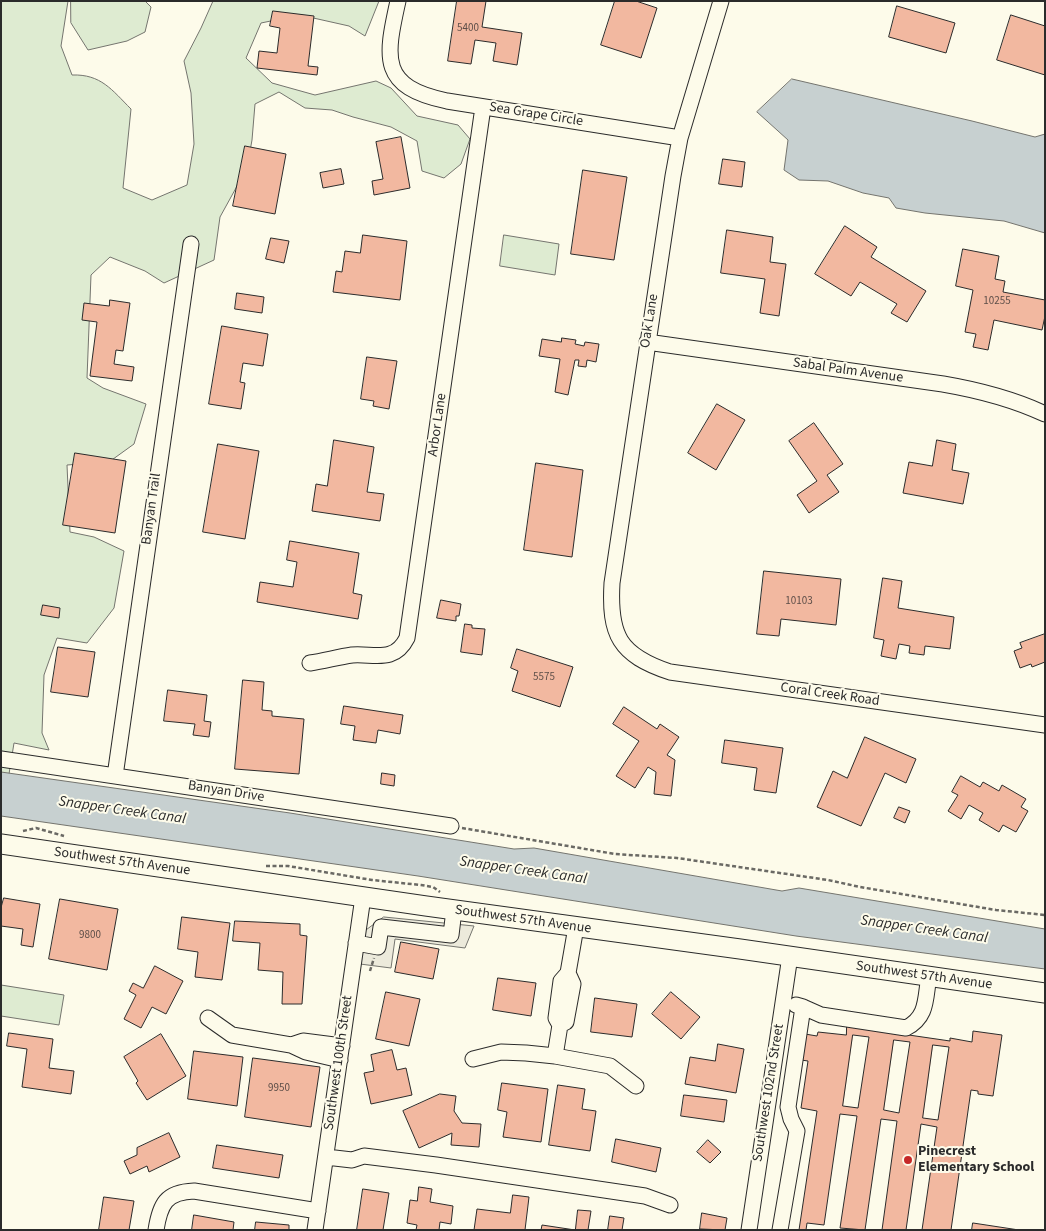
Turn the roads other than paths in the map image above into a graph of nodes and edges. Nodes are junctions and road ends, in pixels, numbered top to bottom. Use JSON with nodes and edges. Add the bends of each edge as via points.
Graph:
{"nodes":[{"id":1,"x":398,"y":1,"type":"edge"},
{"id":2,"x":721,"y":1,"type":"edge"},
{"id":3,"x":483,"y":106,"type":"junction"},
{"id":4,"x":680,"y":138,"type":"junction"},
{"id":5,"x":191,"y":244,"type":"dead end"},
{"id":6,"x":647,"y":342,"type":"junction"},
{"id":7,"x":1045,"y":414,"type":"edge"},
{"id":8,"x":622,"y":644,"type":"joint"},
{"id":9,"x":310,"y":663,"type":"dead end"},
{"id":10,"x":1045,"y":725,"type":"edge"},
{"id":11,"x":1,"y":759,"type":"edge"},
{"id":12,"x":115,"y":776,"type":"junction"},
{"id":13,"x":451,"y":826,"type":"road end"},
{"id":14,"x":1,"y":844,"type":"edge"},
{"id":15,"x":363,"y":897,"type":"junction"},
{"id":16,"x":454,"y":910,"type":"junction"},
{"id":17,"x":576,"y":928,"type":"junction"},
{"id":18,"x":356,"y":943,"type":"junction"},
{"id":19,"x":790,"y":956,"type":"junction"},
{"id":20,"x":929,"y":976,"type":"junction"},
{"id":21,"x":1045,"y":993,"type":"edge"},
{"id":22,"x":783,"y":1003,"type":"junction"},
{"id":23,"x":803,"y":1007,"type":"junction"},
{"id":24,"x":208,"y":1018,"type":"dead end"},
{"id":25,"x":341,"y":1053,"type":"junction"},
{"id":26,"x":555,"y":1056,"type":"junction"},
{"id":27,"x":473,"y":1059,"type":"dead end"},
{"id":28,"x":774,"y":1062,"type":"junction"},
{"id":29,"x":794,"y":1065,"type":"junction"},
{"id":30,"x":636,"y":1086,"type":"dead end"},
{"id":31,"x":327,"y":1152,"type":"junction"},
{"id":32,"x":670,"y":1205,"type":"dead end"},
{"id":33,"x":318,"y":1211,"type":"junction"},
{"id":34,"x":156,"y":1230,"type":"edge"},
{"id":35,"x":315,"y":1230,"type":"edge"},
{"id":36,"x":749,"y":1230,"type":"edge"},
{"id":37,"x":780,"y":1230,"type":"edge"}],
"edges":[{"from":1,"to":3,"type":"street","name":"Sea Grape Circle","via":[[390,45],[397,77],[410,89],[426,96]]},
{"from":2,"to":4,"type":"street","name":"Oak Lane"},
{"from":3,"to":4,"type":"street","name":"Sea Grape Circle"},
{"from":3,"to":9,"type":"street","name":"Arbor Lane","via":[[407,638],[388,655],[351,655]]},
{"from":4,"to":6,"type":"street","name":"Oak Lane"},
{"from":5,"to":12,"type":"street","name":"Banyan Trail"},
{"from":6,"to":7,"type":"street","name":"Sabal Palm Avenue","via":[[943,384],[1005,399]]},
{"from":6,"to":8,"type":"street","name":"Oak Lane","via":[[612,583],[614,626]]},
{"from":8,"to":10,"type":"street","name":"Coral Creek Road","via":[[646,662],[685,675]]},
{"from":11,"to":12,"type":"street","name":"Banyan Drive"},
{"from":12,"to":13,"type":"street","name":"Banyan Drive"},
{"from":14,"to":15,"type":"main road","name":"Southwest 57th Avenue"},
{"from":15,"to":16,"type":"main road","name":"Southwest 57th Avenue"},
{"from":15,"to":18,"type":"street","name":"Southwest 100th Street"},
{"from":16,"to":17,"type":"main road","name":"Southwest 57th Avenue"},
{"from":16,"to":18,"type":"street","via":[[451,935],[382,927],[378,947]]},
{"from":17,"to":19,"type":"main road","name":"Southwest 57th Avenue"},
{"from":17,"to":26,"type":"street","via":[[568,973],[562,981],[556,1018],[560,1025]]},
{"from":18,"to":25,"type":"street","name":"Southwest 100th Street"},
{"from":19,"to":20,"type":"main road","name":"Southwest 57th Avenue"},
{"from":19,"to":22,"type":"street","name":"Southwest 102nd Street"},
{"from":20,"to":21,"type":"main road","name":"Southwest 57th Avenue"},
{"from":20,"to":23,"type":"street","via":[[922,1014],[916,1023],[906,1028],[821,1015]]},
{"from":22,"to":23,"type":"street"},
{"from":22,"to":28,"type":"street","name":"Southwest 102nd Street"},
{"from":23,"to":29,"type":"street"},
{"from":24,"to":25,"type":"street","via":[[232,1035],[291,1045],[306,1052]]},
{"from":25,"to":31,"type":"street","name":"Southwest 100th Street"},
{"from":26,"to":27,"type":"street","via":[[501,1052]]},
{"from":26,"to":30,"type":"street","via":[[610,1066]]},
{"from":28,"to":29,"type":"street"},
{"from":28,"to":36,"type":"street","name":"Southwest 102nd Street"},
{"from":29,"to":37,"type":"street","via":[[788,1111],[797,1131]]},
{"from":31,"to":32,"type":"street","via":[[358,1151],[364,1156],[645,1196]]},
{"from":31,"to":33,"type":"street","name":"Southwest 100th Street"},
{"from":33,"to":34,"type":"street","via":[[194,1191],[172,1195],[163,1204]]},
{"from":33,"to":35,"type":"street","name":"Southwest 100th Street"}]}
